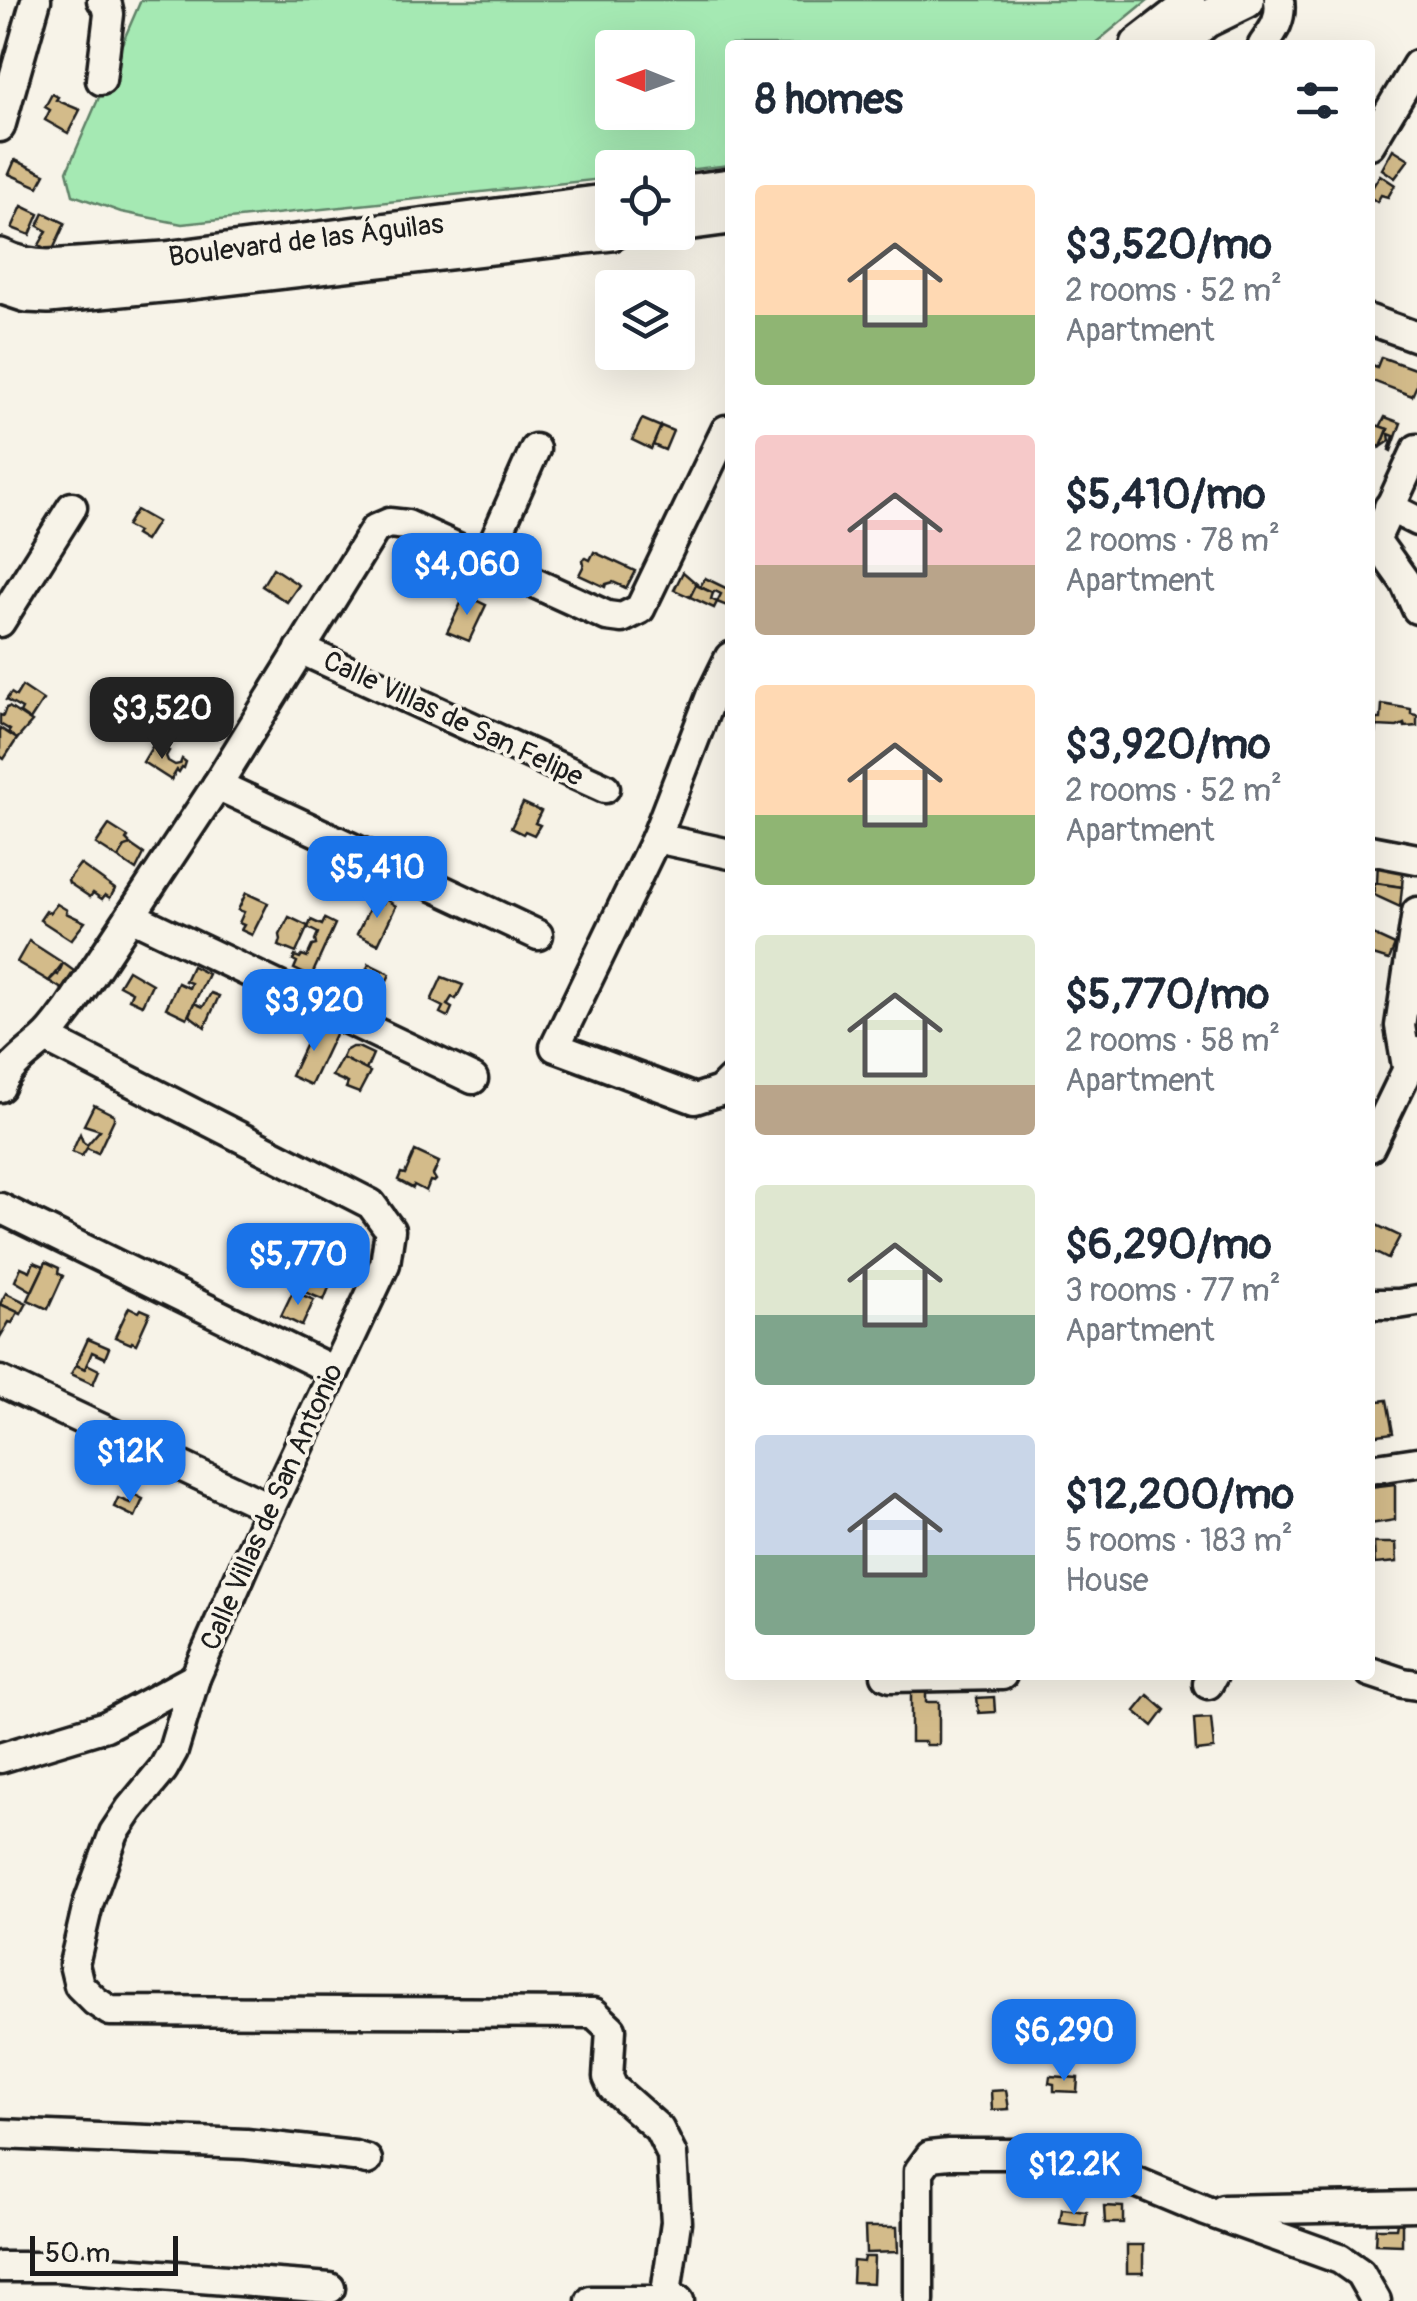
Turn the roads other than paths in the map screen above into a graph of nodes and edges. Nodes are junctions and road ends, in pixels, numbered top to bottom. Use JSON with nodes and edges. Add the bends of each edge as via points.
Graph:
{"nodes":[{"id":1,"x":36,"y":0,"type":"edge"},
{"id":2,"x":102,"y":0,"type":"edge"},
{"id":3,"x":1196,"y":0,"type":"edge"},
{"id":4,"x":1246,"y":0,"type":"edge"},
{"id":5,"x":1279,"y":0,"type":"edge"},
{"id":6,"x":1145,"y":40,"type":"edge"},
{"id":7,"x":1181,"y":40,"type":"edge"},
{"id":8,"x":1266,"y":40,"type":"edge"},
{"id":9,"x":1417,"y":66,"type":"edge"},
{"id":10,"x":101,"y":80,"type":"dead end"},
{"id":11,"x":6,"y":83,"type":"edge"},
{"id":12,"x":0,"y":127,"type":"edge"},
{"id":13,"x":1375,"y":136,"type":"edge"},
{"id":14,"x":725,"y":188,"type":"edge"},
{"id":15,"x":695,"y":192,"type":"edge"},
{"id":16,"x":595,"y":204,"type":"edge"},
{"id":17,"x":725,"y":217,"type":"edge"},
{"id":18,"x":695,"y":221,"type":"edge"},
{"id":19,"x":595,"y":234,"type":"edge"},
{"id":20,"x":0,"y":257,"type":"edge"},
{"id":21,"x":0,"y":285,"type":"edge"},
{"id":22,"x":1375,"y":322,"type":"edge"},
{"id":23,"x":1417,"y":337,"type":"edge"},
{"id":24,"x":725,"y":432,"type":"edge"},
{"id":25,"x":535,"y":449,"type":"dead end"},
{"id":26,"x":1417,"y":449,"type":"edge"},
{"id":27,"x":72,"y":508,"type":"dead end"},
{"id":28,"x":1388,"y":508,"type":"junction"},
{"id":29,"x":1417,"y":522,"type":"edge"},
{"id":30,"x":1375,"y":539,"type":"edge"},
{"id":31,"x":1375,"y":549,"type":"edge"},
{"id":32,"x":485,"y":562,"type":"junction"},
{"id":33,"x":1417,"y":608,"type":"edge"},
{"id":34,"x":0,"y":622,"type":"edge"},
{"id":35,"x":300,"y":649,"type":"junction"},
{"id":36,"x":725,"y":667,"type":"edge"},
{"id":37,"x":218,"y":785,"type":"junction"},
{"id":38,"x":605,"y":788,"type":"dead end"},
{"id":39,"x":656,"y":838,"type":"junction"},
{"id":40,"x":1375,"y":851,"type":"edge"},
{"id":41,"x":725,"y":853,"type":"edge"},
{"id":42,"x":1417,"y":858,"type":"edge"},
{"id":43,"x":1417,"y":912,"type":"edge"},
{"id":44,"x":131,"y":916,"type":"junction"},
{"id":45,"x":538,"y":935,"type":"dead end"},
{"id":46,"x":46,"y":1038,"type":"junction"},
{"id":47,"x":1412,"y":1059,"type":"edge"},
{"id":48,"x":473,"y":1079,"type":"dead end"},
{"id":49,"x":725,"y":1086,"type":"edge"},
{"id":50,"x":0,"y":1087,"type":"edge"},
{"id":51,"x":1375,"y":1137,"type":"edge"},
{"id":52,"x":0,"y":1208,"type":"edge"},
{"id":53,"x":1417,"y":1300,"type":"edge"},
{"id":54,"x":1375,"y":1304,"type":"edge"},
{"id":55,"x":334,"y":1371,"type":"junction"},
{"id":56,"x":0,"y":1381,"type":"edge"},
{"id":57,"x":1417,"y":1462,"type":"edge"},
{"id":58,"x":1375,"y":1468,"type":"edge"},
{"id":59,"x":270,"y":1508,"type":"junction"},
{"id":60,"x":1375,"y":1674,"type":"edge"},
{"id":61,"x":195,"y":1678,"type":"junction"},
{"id":62,"x":1417,"y":1685,"type":"edge"},
{"id":63,"x":0,"y":1758,"type":"edge"},
{"id":64,"x":0,"y":2134,"type":"edge"},
{"id":65,"x":367,"y":2160,"type":"dead end"},
{"id":66,"x":1417,"y":2206,"type":"edge"},
{"id":67,"x":1206,"y":2211,"type":"junction"},
{"id":68,"x":0,"y":2267,"type":"edge"},
{"id":69,"x":268,"y":2282,"type":"junction"},
{"id":70,"x":330,"y":2288,"type":"dead end"},
{"id":71,"x":591,"y":2300,"type":"edge"},
{"id":72,"x":229,"y":2301,"type":"edge"},
{"id":73,"x":665,"y":2301,"type":"edge"},
{"id":74,"x":680,"y":2301,"type":"edge"},
{"id":75,"x":919,"y":2301,"type":"edge"},
{"id":76,"x":1376,"y":2301,"type":"edge"}],
"edges":[{"from":1,"to":11,"type":"street"},
{"from":2,"to":10,"type":"street","via":[[109,14]]},
{"from":3,"to":6,"type":"main road"},
{"from":4,"to":7,"type":"main road"},
{"from":5,"to":8,"type":"street","via":[[1281,12]]},
{"from":9,"to":13,"type":"street"},
{"from":11,"to":12,"type":"street"},
{"from":14,"to":15,"type":"main road"},
{"from":16,"to":20,"type":"main road","name":"Boulevard de las Águilas","via":[[165,260],[32,268]]},
{"from":17,"to":18,"type":"main road"},
{"from":19,"to":21,"type":"main road","name":"Boulevard de las Águilas","via":[[48,295]]},
{"from":22,"to":23,"type":"street"},
{"from":24,"to":32,"type":"street","via":[[640,610],[607,616]]},
{"from":25,"to":32,"type":"street"},
{"from":26,"to":28,"type":"street"},
{"from":27,"to":34,"type":"street"},
{"from":28,"to":29,"type":"street"},
{"from":28,"to":30,"type":"street"},
{"from":31,"to":33,"type":"street","via":[[1405,582]]},
{"from":32,"to":35,"type":"street","via":[[408,525],[375,529]]},
{"from":35,"to":37,"type":"street"},
{"from":35,"to":38,"type":"street","name":"Calle Villas de San Felipe"},
{"from":36,"to":39,"type":"street"},
{"from":37,"to":44,"type":"street"},
{"from":37,"to":45,"type":"street"},
{"from":39,"to":41,"type":"street"},
{"from":39,"to":49,"type":"street","via":[[555,1046],[695,1099]]},
{"from":40,"to":42,"type":"street"},
{"from":43,"to":47,"type":"street","via":[[1400,1026]]},
{"from":44,"to":46,"type":"street"},
{"from":44,"to":48,"type":"street"},
{"from":46,"to":50,"type":"street"},
{"from":46,"to":55,"type":"street","name":"Calle Villas de San Antonio","via":[[371,1204],[390,1230],[385,1264]]},
{"from":47,"to":51,"type":"street"},
{"from":52,"to":55,"type":"street"},
{"from":53,"to":54,"type":"street"},
{"from":55,"to":59,"type":"street","name":"Calle Villas de San Antonio"},
{"from":56,"to":59,"type":"street"},
{"from":57,"to":58,"type":"street"},
{"from":59,"to":61,"type":"street","name":"Calle Villas de San Antonio"},
{"from":60,"to":62,"type":"street"},
{"from":61,"to":63,"type":"street","name":"Calle Villas de San Antonio","via":[[106,1726]]},
{"from":61,"to":73,"type":"street","via":[[173,1751],[114,1833],[74,1964],[79,1985],[110,2010],[594,2012],[612,2029],[613,2088],[659,2129],[672,2155],[676,2222]]},
{"from":64,"to":65,"type":"street","via":[[246,2144]]},
{"from":66,"to":67,"type":"street"},
{"from":67,"to":75,"type":"street","via":[[1069,2154],[930,2156],[919,2171]]},
{"from":67,"to":76,"type":"street","via":[[1340,2258],[1360,2273]]},
{"from":68,"to":69,"type":"street"},
{"from":69,"to":70,"type":"street"},
{"from":69,"to":72,"type":"street"},
{"from":71,"to":73,"type":"street"},
{"from":73,"to":74,"type":"street"}]}
